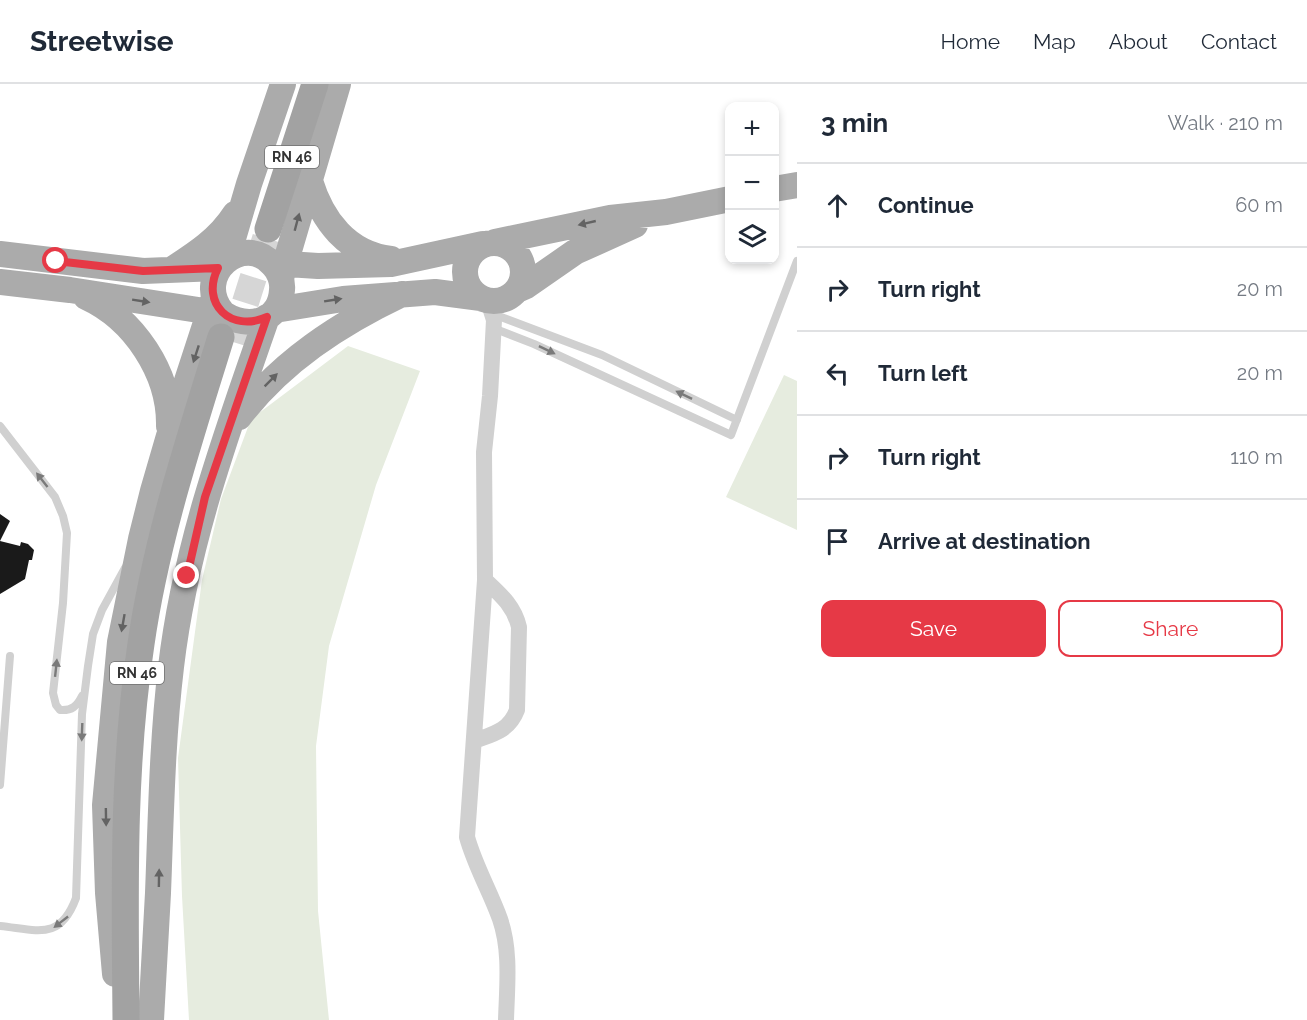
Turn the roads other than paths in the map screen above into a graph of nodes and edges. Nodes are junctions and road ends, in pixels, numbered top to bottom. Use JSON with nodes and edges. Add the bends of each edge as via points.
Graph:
{"nodes":[{"id":1,"x":283,"y":84,"type":"edge"},
{"id":2,"x":303,"y":84,"type":"edge"},
{"id":3,"x":315,"y":84,"type":"edge"},
{"id":4,"x":338,"y":84,"type":"edge"},
{"id":5,"x":310,"y":181,"type":"junction"},
{"id":6,"x":249,"y":184,"type":"junction"},
{"id":7,"x":797,"y":185,"type":"edge"},
{"id":8,"x":779,"y":188,"type":"edge"},
{"id":9,"x":725,"y":200,"type":"edge"},
{"id":10,"x":666,"y":212,"type":"junction"},
{"id":11,"x":489,"y":243,"type":"junction"},
{"id":12,"x":0,"y":254,"type":"edge"},
{"id":13,"x":406,"y":261,"type":"junction"},
{"id":14,"x":797,"y":261,"type":"edge"},
{"id":15,"x":223,"y":264,"type":"junction"},
{"id":16,"x":280,"y":269,"type":"junction"},
{"id":17,"x":168,"y":271,"type":"junction"},
{"id":18,"x":0,"y":282,"type":"edge"},
{"id":19,"x":70,"y":290,"type":"junction"},
{"id":20,"x":517,"y":290,"type":"junction"},
{"id":21,"x":402,"y":294,"type":"junction"},
{"id":22,"x":489,"y":310,"type":"junction"},
{"id":23,"x":271,"y":314,"type":"junction"},
{"id":24,"x":220,"y":321,"type":"junction"},
{"id":25,"x":737,"y":420,"type":"junction"},
{"id":26,"x":0,"y":426,"type":"edge"},
{"id":27,"x":169,"y":436,"type":"junction"},
{"id":28,"x":224,"y":443,"type":"junction"},
{"id":29,"x":141,"y":539,"type":"junction"},
{"id":30,"x":486,"y":580,"type":"junction"},
{"id":31,"x":10,"y":656,"type":"dead end"},
{"id":32,"x":85,"y":691,"type":"junction"},
{"id":33,"x":474,"y":741,"type":"junction"},
{"id":34,"x":0,"y":785,"type":"edge"},
{"id":35,"x":0,"y":926,"type":"edge"},
{"id":36,"x":119,"y":1020,"type":"edge"},
{"id":37,"x":126,"y":1020,"type":"edge"},
{"id":38,"x":144,"y":1020,"type":"edge"},
{"id":39,"x":151,"y":1020,"type":"edge"},
{"id":40,"x":506,"y":1020,"type":"edge"}],
"edges":[{"from":1,"to":6,"type":"main road"},
{"from":2,"to":3,"type":"highway","number":"RN 46","via":[[262,227]]},
{"from":4,"to":5,"type":"main road"},
{"from":5,"to":13,"type":"main road","via":[[316,202],[343,238],[362,251]]},
{"from":16,"to":5,"type":"main road","one_way":true},
{"from":6,"to":15,"type":"main road"},
{"from":6,"to":17,"type":"main road","via":[[228,225],[212,242]]},
{"from":7,"to":8,"type":"main road"},
{"from":9,"to":10,"type":"main road"},
{"from":10,"to":11,"type":"main road","one_way":true,"via":[[610,218]]},
{"from":10,"to":20,"type":"main road","via":[[575,252]]},
{"from":11,"to":13,"type":"main road"},
{"from":11,"to":20,"type":"main road","via":[[504,244],[518,255],[523,273]]},
{"from":11,"to":22,"type":"main road","via":[[475,249],[465,275],[473,293]]},
{"from":12,"to":17,"type":"main road","via":[[113,269]]},
{"from":13,"to":16,"type":"main road"},
{"from":14,"to":25,"type":"lane"},
{"from":15,"to":16,"type":"main road","via":[[245,253],[265,257]]},
{"from":15,"to":17,"type":"main road"},
{"from":15,"to":24,"type":"main road","via":[[213,283]]},
{"from":16,"to":23,"type":"main road","via":[[280,300]]},
{"from":18,"to":19,"type":"main road"},
{"from":19,"to":24,"type":"main road","one_way":true},
{"from":19,"to":27,"type":"main road","via":[[120,319],[140,340],[164,392]]},
{"from":20,"to":22,"type":"main road"},
{"from":21,"to":22,"type":"main road","via":[[435,292]]},
{"from":23,"to":21,"type":"main road","one_way":true,"via":[[343,299]]},
{"from":28,"to":21,"type":"main road","one_way":true,"via":[[239,416],[283,368],[351,319]]},
{"from":25,"to":22,"type":"lane","one_way":true,"via":[[602,355]]},
{"from":22,"to":25,"type":"lane","one_way":true,"via":[[534,344],[731,435]]},
{"from":22,"to":30,"type":"street","via":[[490,396],[484,452]]},
{"from":23,"to":24,"type":"main road","via":[[256,322]]},
{"from":23,"to":28,"type":"main road"},
{"from":24,"to":27,"type":"main road","one_way":true},
{"from":24,"to":37,"type":"highway","number":"RN 46","via":[[172,496],[141,642],[129,747],[124,852]]},
{"from":24,"to":38,"type":"highway","number":"RN 46","via":[[169,561],[152,663],[141,787]]},
{"from":32,"to":26,"type":"lane","one_way":true,"via":[[69,711],[56,705],[53,693],[67,532],[63,516],[55,497]]},
{"from":27,"to":29,"type":"main road"},
{"from":39,"to":28,"type":"main road","one_way":true,"via":[[161,777],[171,665],[205,497]]},
{"from":29,"to":32,"type":"lane","via":[[93,634]]},
{"from":29,"to":36,"type":"main road","one_way":true,"via":[[120,642],[105,805]]},
{"from":30,"to":33,"type":"street"},
{"from":30,"to":33,"type":"street","via":[[511,605],[519,627],[517,710],[506,729]]},
{"from":31,"to":34,"type":"lane"},
{"from":32,"to":35,"type":"lane","one_way":true,"via":[[76,898],[69,915],[57,927],[43,930]]},
{"from":33,"to":40,"type":"street","via":[[467,837],[500,920],[507,954]]}]}
